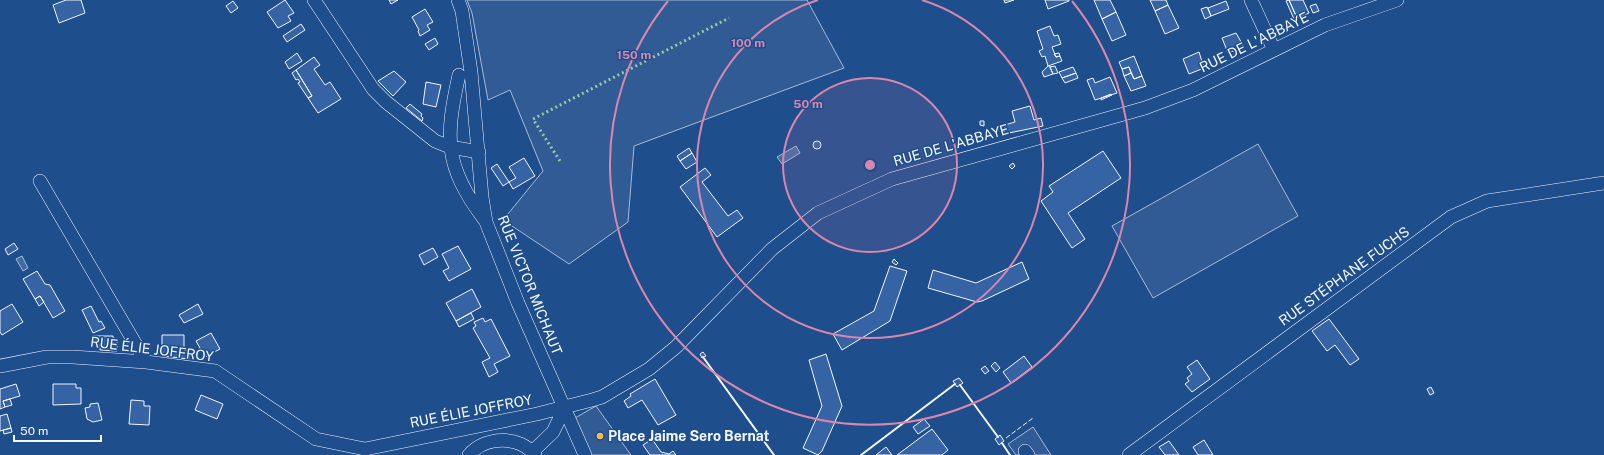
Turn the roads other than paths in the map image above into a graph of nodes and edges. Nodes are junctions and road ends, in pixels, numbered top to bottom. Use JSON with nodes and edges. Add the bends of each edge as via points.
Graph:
{"nodes":[{"id":1,"x":314,"y":0,"type":"edge"},
{"id":2,"x":458,"y":0,"type":"edge"},
{"id":3,"x":1251,"y":0,"type":"edge"},
{"id":4,"x":1398,"y":0,"type":"edge"},
{"id":5,"x":1274,"y":50,"type":"junction"},
{"id":6,"x":459,"y":75,"type":"dead end"},
{"id":7,"x":450,"y":147,"type":"junction"},
{"id":8,"x":479,"y":152,"type":"junction"},
{"id":9,"x":40,"y":181,"type":"dead end"},
{"id":10,"x":1604,"y":183,"type":"edge"},
{"id":11,"x":486,"y":222,"type":"junction"},
{"id":12,"x":146,"y":362,"type":"junction"},
{"id":13,"x":0,"y":366,"type":"edge"},
{"id":14,"x":564,"y":407,"type":"junction"},
{"id":15,"x":365,"y":448,"type":"junction"},
{"id":16,"x":534,"y":454,"type":"edge"},
{"id":17,"x":349,"y":455,"type":"edge"},
{"id":18,"x":469,"y":455,"type":"edge"},
{"id":19,"x":585,"y":455,"type":"edge"},
{"id":20,"x":1129,"y":455,"type":"edge"}],
"edges":[{"from":1,"to":7,"type":"street","via":[[373,89],[420,130],[435,141]]},
{"from":2,"to":8,"type":"street","name":"RUE VICTOR MICHAUT","via":[[471,72]]},
{"from":3,"to":5,"type":"street"},
{"from":4,"to":5,"type":"street","name":"RUE DE L'ABBAYE","via":[[1325,24]]},
{"from":5,"to":14,"type":"street","name":"RUE DE L'ABBAYE","via":[[1167,100],[892,179],[818,213],[772,249],[676,347],[649,369],[602,397]]},
{"from":6,"to":7,"type":"street","via":[[451,109]]},
{"from":7,"to":8,"type":"street"},
{"from":7,"to":11,"type":"street","via":[[451,158],[471,202]]},
{"from":8,"to":11,"type":"street","name":"RUE VICTOR MICHAUT"},
{"from":9,"to":12,"type":"street"},
{"from":10,"to":20,"type":"street","name":"RUE STÉPHANE FUCHS","via":[[1487,201],[1451,217]]},
{"from":11,"to":14,"type":"street","name":"RUE VICTOR MICHAUT","via":[[500,261]]},
{"from":12,"to":13,"type":"street","name":"RUE ÉLIE JOFFROY","via":[[47,357]]},
{"from":12,"to":15,"type":"street","name":"RUE ÉLIE JOFFROY","via":[[215,371],[316,439]]},
{"from":14,"to":15,"type":"street","name":"RUE ÉLIE JOFFROY"},
{"from":14,"to":16,"type":"street","via":[[554,432]]},
{"from":14,"to":19,"type":"street","name":"RUE VICTOR MICHAUT"},
{"from":15,"to":17,"type":"street"},
{"from":16,"to":18,"type":"street","via":[[520,444],[505,440],[490,441]]}]}
